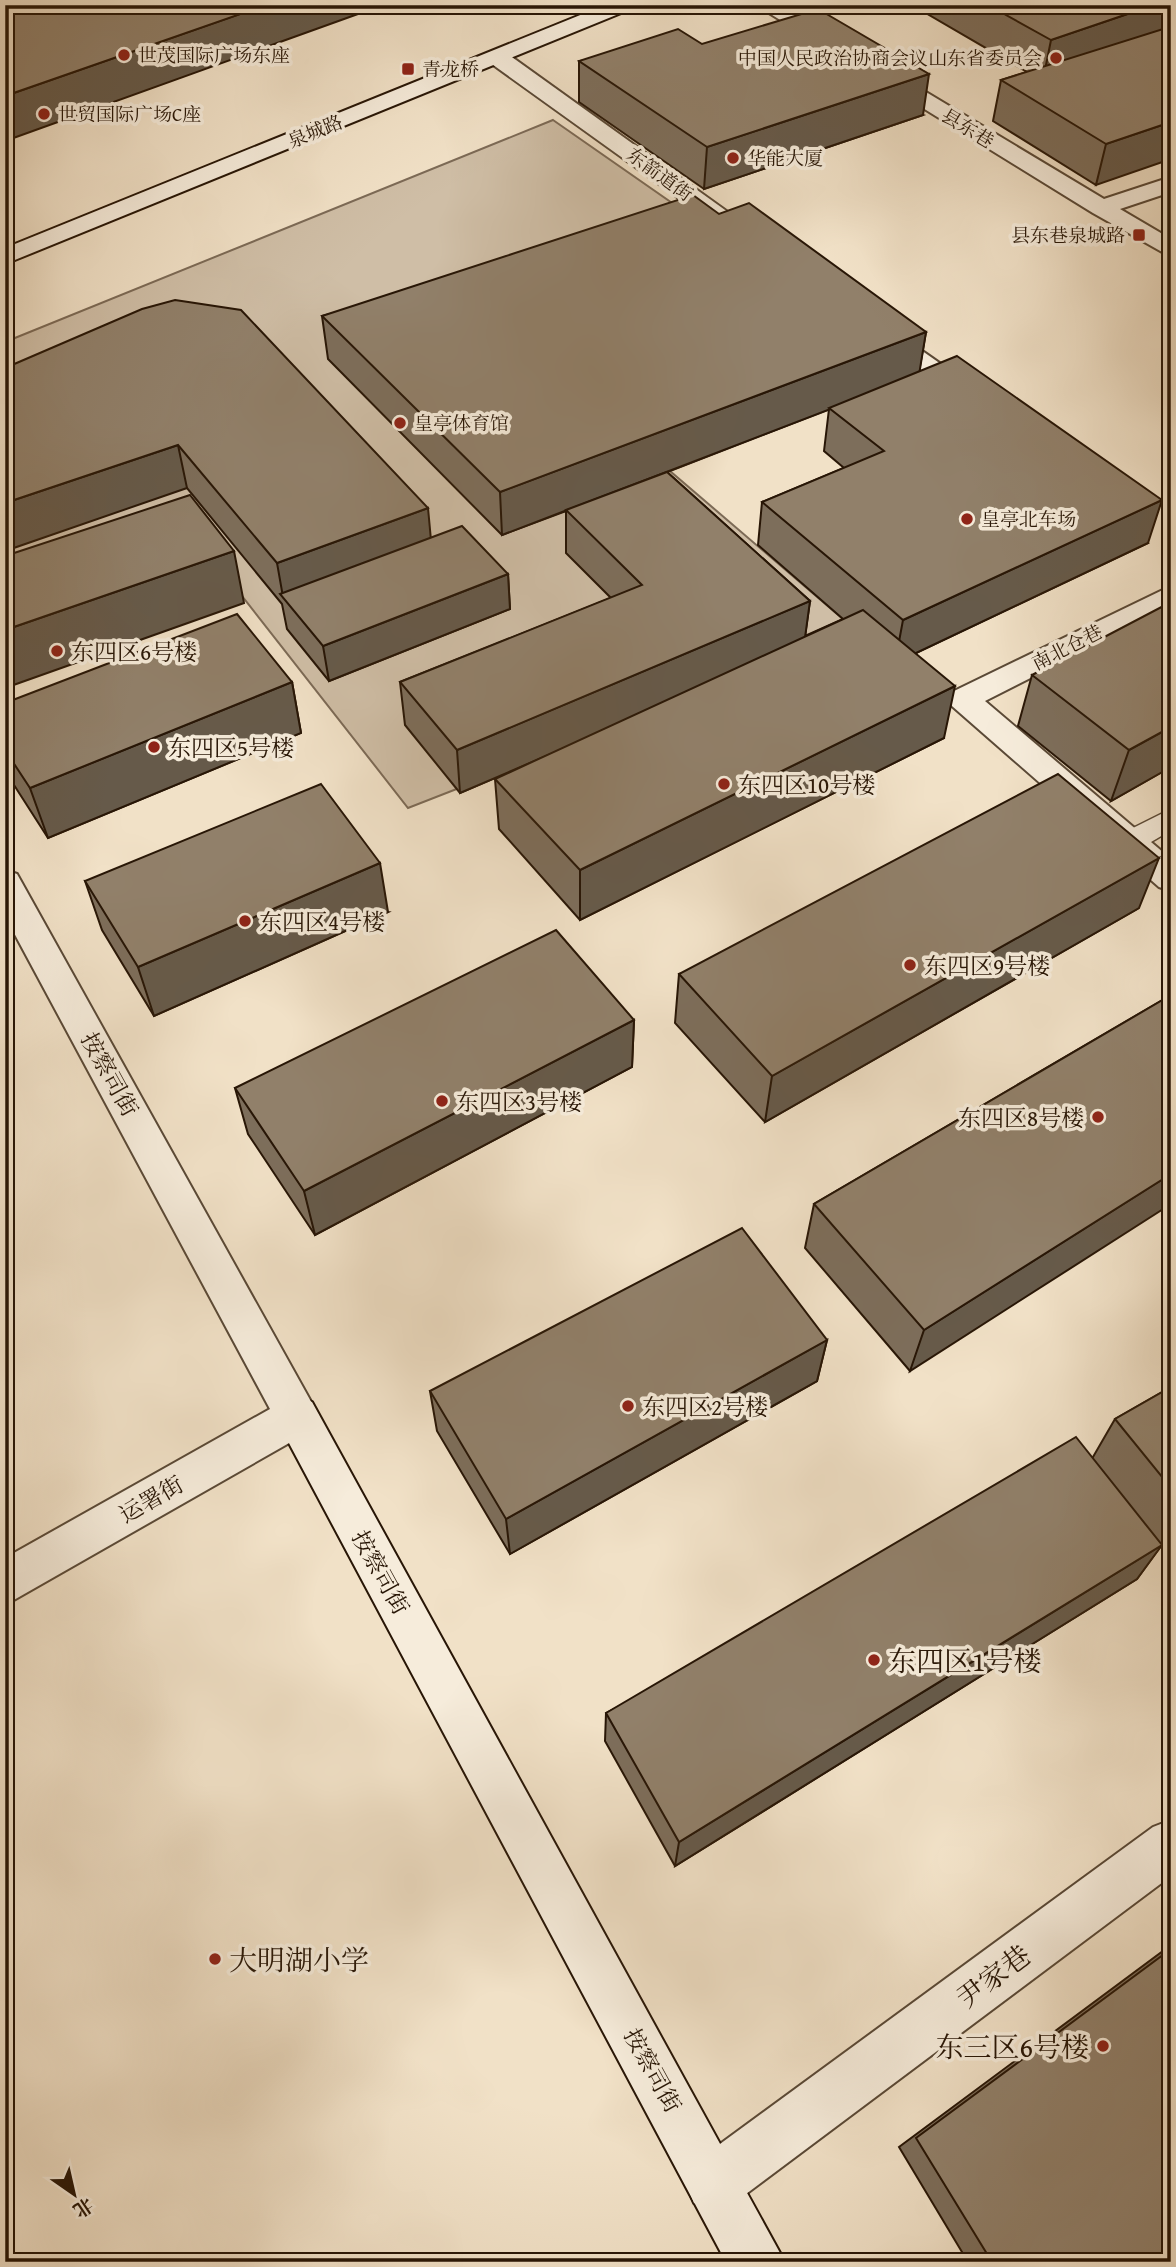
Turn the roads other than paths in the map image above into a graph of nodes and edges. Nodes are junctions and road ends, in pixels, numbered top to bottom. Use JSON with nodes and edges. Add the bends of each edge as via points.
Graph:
{"nodes":[{"id":1,"x":624,"y":5,"type":"edge"},
{"id":2,"x":766,"y":5,"type":"edge"},
{"id":3,"x":497,"y":57,"type":"junction"},
{"id":4,"x":1171,"y":184,"type":"edge"},
{"id":5,"x":1101,"y":208,"type":"junction"},
{"id":6,"x":749,"y":238,"type":"edge"},
{"id":7,"x":1171,"y":250,"type":"edge"},
{"id":8,"x":5,"y":257,"type":"edge"},
{"id":9,"x":860,"y":318,"type":"edge"},
{"id":10,"x":959,"y":389,"type":"edge"},
{"id":11,"x":1171,"y":595,"type":"edge"},
{"id":12,"x":1171,"y":818,"type":"edge"},
{"id":13,"x":1128,"y":842,"type":"junction"},
{"id":14,"x":1171,"y":878,"type":"edge"},
{"id":15,"x":5,"y":883,"type":"edge"},
{"id":16,"x":297,"y":1416,"type":"junction"},
{"id":17,"x":5,"y":1583,"type":"edge"},
{"id":18,"x":1171,"y":1845,"type":"edge"},
{"id":19,"x":714,"y":2183,"type":"junction"},
{"id":20,"x":757,"y":2262,"type":"edge"}],
"edges":[{"from":1,"to":3,"type":"street","name":"泉城路"},
{"from":2,"to":5,"type":"street","name":"县东巷"},
{"from":3,"to":6,"type":"street","name":"东箭道街"},
{"from":3,"to":8,"type":"street","name":"泉城路"},
{"from":4,"to":5,"type":"street"},
{"from":5,"to":7,"type":"street","name":"县东巷"},
{"from":9,"to":10,"type":"street"},
{"from":11,"to":13,"type":"street","name":"南北仓巷","via":[[963,699]]},
{"from":12,"to":13,"type":"lane"},
{"from":13,"to":14,"type":"street"},
{"from":15,"to":16,"type":"street","name":"按察司街"},
{"from":16,"to":17,"type":"street","name":"运署街"},
{"from":16,"to":19,"type":"street","name":"按察司街"},
{"from":18,"to":19,"type":"street","name":"尹家巷"},
{"from":19,"to":20,"type":"street","name":"按察司街"}]}
